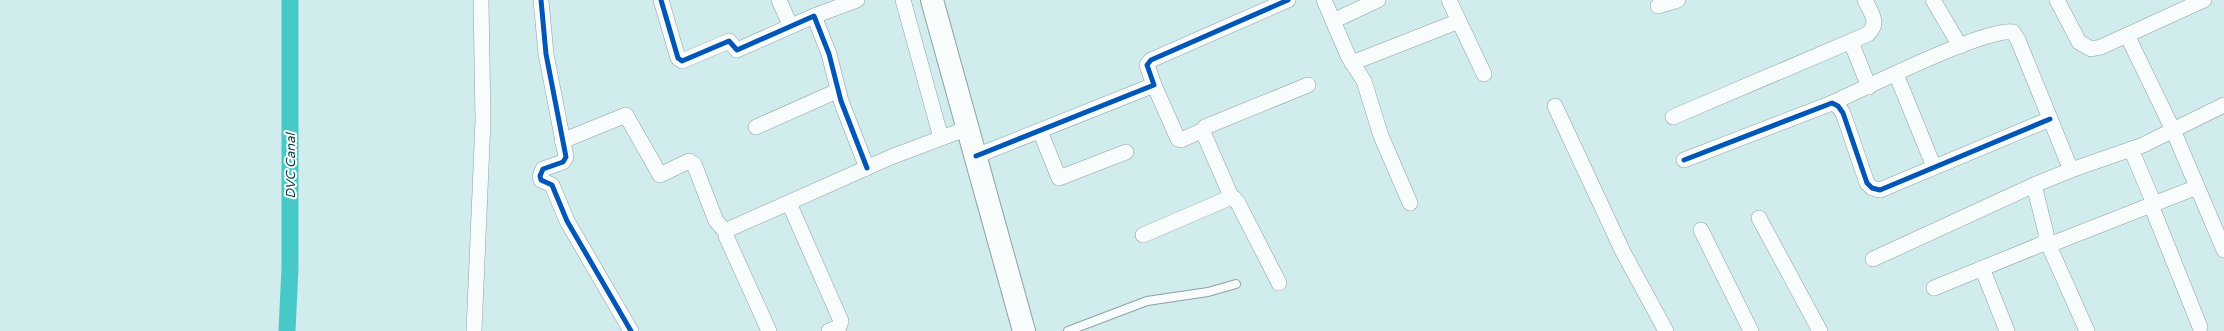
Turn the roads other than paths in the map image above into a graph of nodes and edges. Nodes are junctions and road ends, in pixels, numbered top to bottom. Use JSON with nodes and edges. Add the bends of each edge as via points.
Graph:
{"nodes":[{"id":1,"x":481,"y":0,"type":"edge"},
{"id":2,"x":541,"y":0,"type":"edge"},
{"id":3,"x":661,"y":0,"type":"edge"},
{"id":4,"x":779,"y":0,"type":"edge"},
{"id":5,"x":857,"y":0,"type":"edge"},
{"id":6,"x":903,"y":0,"type":"edge"},
{"id":7,"x":932,"y":0,"type":"edge"},
{"id":8,"x":1288,"y":0,"type":"edge"},
{"id":9,"x":1324,"y":0,"type":"edge"},
{"id":10,"x":1378,"y":0,"type":"edge"},
{"id":11,"x":1449,"y":0,"type":"edge"},
{"id":12,"x":1678,"y":0,"type":"edge"},
{"id":13,"x":1865,"y":0,"type":"edge"},
{"id":14,"x":1933,"y":0,"type":"edge"},
{"id":15,"x":2057,"y":0,"type":"edge"},
{"id":16,"x":2204,"y":0,"type":"edge"},
{"id":17,"x":1658,"y":6,"type":"dead end"},
{"id":18,"x":814,"y":16,"type":"junction"},
{"id":19,"x":1333,"y":21,"type":"junction"},
{"id":20,"x":1459,"y":21,"type":"junction"},
{"id":21,"x":790,"y":25,"type":"junction"},
{"id":22,"x":2128,"y":34,"type":"junction"},
{"id":23,"x":1850,"y":42,"type":"junction"},
{"id":24,"x":1960,"y":46,"type":"junction"},
{"id":25,"x":1352,"y":63,"type":"junction"},
{"id":26,"x":1484,"y":74,"type":"dead end"},
{"id":27,"x":1896,"y":74,"type":"junction"},
{"id":28,"x":1154,"y":85,"type":"junction"},
{"id":29,"x":1308,"y":85,"type":"dead end"},
{"id":30,"x":1869,"y":87,"type":"junction"},
{"id":31,"x":837,"y":91,"type":"junction"},
{"id":32,"x":1832,"y":103,"type":"junction"},
{"id":33,"x":2224,"y":105,"type":"edge"},
{"id":34,"x":1555,"y":106,"type":"dead end"},
{"id":35,"x":1673,"y":117,"type":"dead end"},
{"id":36,"x":2050,"y":118,"type":"junction"},
{"id":37,"x":756,"y":127,"type":"dead end"},
{"id":38,"x":968,"y":128,"type":"junction"},
{"id":39,"x":2173,"y":130,"type":"junction"},
{"id":40,"x":1040,"y":131,"type":"junction"},
{"id":41,"x":1202,"y":132,"type":"junction"},
{"id":42,"x":940,"y":138,"type":"junction"},
{"id":43,"x":562,"y":140,"type":"junction"},
{"id":44,"x":2131,"y":149,"type":"junction"},
{"id":45,"x":1126,"y":152,"type":"dead end"},
{"id":46,"x":976,"y":156,"type":"junction"},
{"id":47,"x":1684,"y":160,"type":"dead end"},
{"id":48,"x":1934,"y":167,"type":"junction"},
{"id":49,"x":867,"y":168,"type":"junction"},
{"id":50,"x":2071,"y":170,"type":"junction"},
{"id":51,"x":2034,"y":185,"type":"junction"},
{"id":52,"x":2197,"y":186,"type":"junction"},
{"id":53,"x":1229,"y":196,"type":"junction"},
{"id":54,"x":789,"y":203,"type":"junction"},
{"id":55,"x":1410,"y":203,"type":"dead end"},
{"id":56,"x":2152,"y":204,"type":"junction"},
{"id":57,"x":1760,"y":218,"type":"dead end"},
{"id":58,"x":1701,"y":230,"type":"dead end"},
{"id":59,"x":726,"y":232,"type":"junction"},
{"id":60,"x":1143,"y":235,"type":"dead end"},
{"id":61,"x":2047,"y":242,"type":"junction"},
{"id":62,"x":2224,"y":250,"type":"edge"},
{"id":63,"x":1873,"y":259,"type":"dead end"},
{"id":64,"x":1982,"y":268,"type":"junction"},
{"id":65,"x":1280,"y":283,"type":"dead end"},
{"id":66,"x":1236,"y":284,"type":"dead end"},
{"id":67,"x":1934,"y":288,"type":"dead end"},
{"id":68,"x":2200,"y":327,"type":"dead end"},
{"id":69,"x":474,"y":331,"type":"edge"},
{"id":70,"x":631,"y":331,"type":"edge"},
{"id":71,"x":769,"y":331,"type":"edge"},
{"id":72,"x":829,"y":331,"type":"edge"},
{"id":73,"x":1024,"y":331,"type":"edge"},
{"id":74,"x":1068,"y":331,"type":"edge"},
{"id":75,"x":1666,"y":331,"type":"edge"},
{"id":76,"x":1751,"y":331,"type":"edge"},
{"id":77,"x":1820,"y":331,"type":"edge"},
{"id":78,"x":2007,"y":331,"type":"edge"},
{"id":79,"x":2087,"y":331,"type":"edge"}],
"edges":[{"from":1,"to":69,"type":"street","via":[[483,121]]},
{"from":2,"to":43,"type":"street","via":[[546,54]]},
{"from":3,"to":21,"type":"street","via":[[678,58],[682,60],[730,40],[737,50]]},
{"from":4,"to":21,"type":"street"},
{"from":5,"to":18,"type":"street"},
{"from":6,"to":42,"type":"street"},
{"from":7,"to":38,"type":"street"},
{"from":8,"to":28,"type":"street","via":[[1151,60],[1147,65]]},
{"from":9,"to":19,"type":"street"},
{"from":10,"to":19,"type":"street"},
{"from":11,"to":20,"type":"street"},
{"from":12,"to":17,"type":"street"},
{"from":13,"to":23,"type":"street","via":[[1875,24],[1874,29]]},
{"from":14,"to":24,"type":"street"},
{"from":15,"to":22,"type":"street","via":[[2085,47],[2101,47]]},
{"from":16,"to":22,"type":"street"},
{"from":18,"to":21,"type":"street"},
{"from":18,"to":31,"type":"street","via":[[829,54]]},
{"from":19,"to":25,"type":"street"},
{"from":20,"to":25,"type":"street"},
{"from":20,"to":26,"type":"street"},
{"from":22,"to":39,"type":"street"},
{"from":23,"to":30,"type":"street"},
{"from":23,"to":35,"type":"street"},
{"from":24,"to":27,"type":"street"},
{"from":24,"to":36,"type":"street","via":[[2006,31],[2013,32]]},
{"from":25,"to":55,"type":"street","via":[[1364,81],[1381,136]]},
{"from":27,"to":30,"type":"street"},
{"from":27,"to":48,"type":"street"},
{"from":28,"to":40,"type":"street"},
{"from":28,"to":41,"type":"street","via":[[1178,140]]},
{"from":29,"to":41,"type":"street","via":[[1206,127]]},
{"from":30,"to":32,"type":"street"},
{"from":31,"to":37,"type":"street"},
{"from":31,"to":49,"type":"street"},
{"from":32,"to":47,"type":"street"},
{"from":32,"to":48,"type":"street","via":[[1843,113],[1867,183],[1872,188],[1880,190]]},
{"from":33,"to":39,"type":"street"},
{"from":34,"to":75,"type":"street","via":[[1623,252]]},
{"from":36,"to":48,"type":"street"},
{"from":36,"to":50,"type":"street"},
{"from":38,"to":42,"type":"street"},
{"from":38,"to":46,"type":"street"},
{"from":39,"to":44,"type":"street"},
{"from":39,"to":52,"type":"street"},
{"from":40,"to":45,"type":"street","via":[[1059,178]]},
{"from":40,"to":46,"type":"street"},
{"from":41,"to":53,"type":"street"},
{"from":42,"to":49,"type":"street"},
{"from":43,"to":59,"type":"street","via":[[626,115],[660,175],[689,161],[694,164],[716,221]]},
{"from":43,"to":70,"type":"street","via":[[565,160],[543,168],[541,180],[552,185],[567,221]]},
{"from":44,"to":50,"type":"street"},
{"from":44,"to":56,"type":"street"},
{"from":46,"to":73,"type":"street"},
{"from":49,"to":54,"type":"street"},
{"from":50,"to":51,"type":"street"},
{"from":51,"to":61,"type":"street"},
{"from":51,"to":63,"type":"street"},
{"from":52,"to":56,"type":"street"},
{"from":52,"to":62,"type":"street"},
{"from":53,"to":60,"type":"street"},
{"from":53,"to":65,"type":"street","via":[[1238,203]]},
{"from":54,"to":59,"type":"street"},
{"from":54,"to":72,"type":"street","via":[[841,321],[839,327]]},
{"from":56,"to":61,"type":"street"},
{"from":56,"to":68,"type":"street"},
{"from":57,"to":77,"type":"street"},
{"from":58,"to":76,"type":"street"},
{"from":59,"to":71,"type":"street"},
{"from":61,"to":64,"type":"street"},
{"from":61,"to":79,"type":"street"},
{"from":64,"to":67,"type":"street"},
{"from":64,"to":78,"type":"street"},
{"from":66,"to":74,"type":"lane","via":[[1208,292],[1147,301]]}]}
